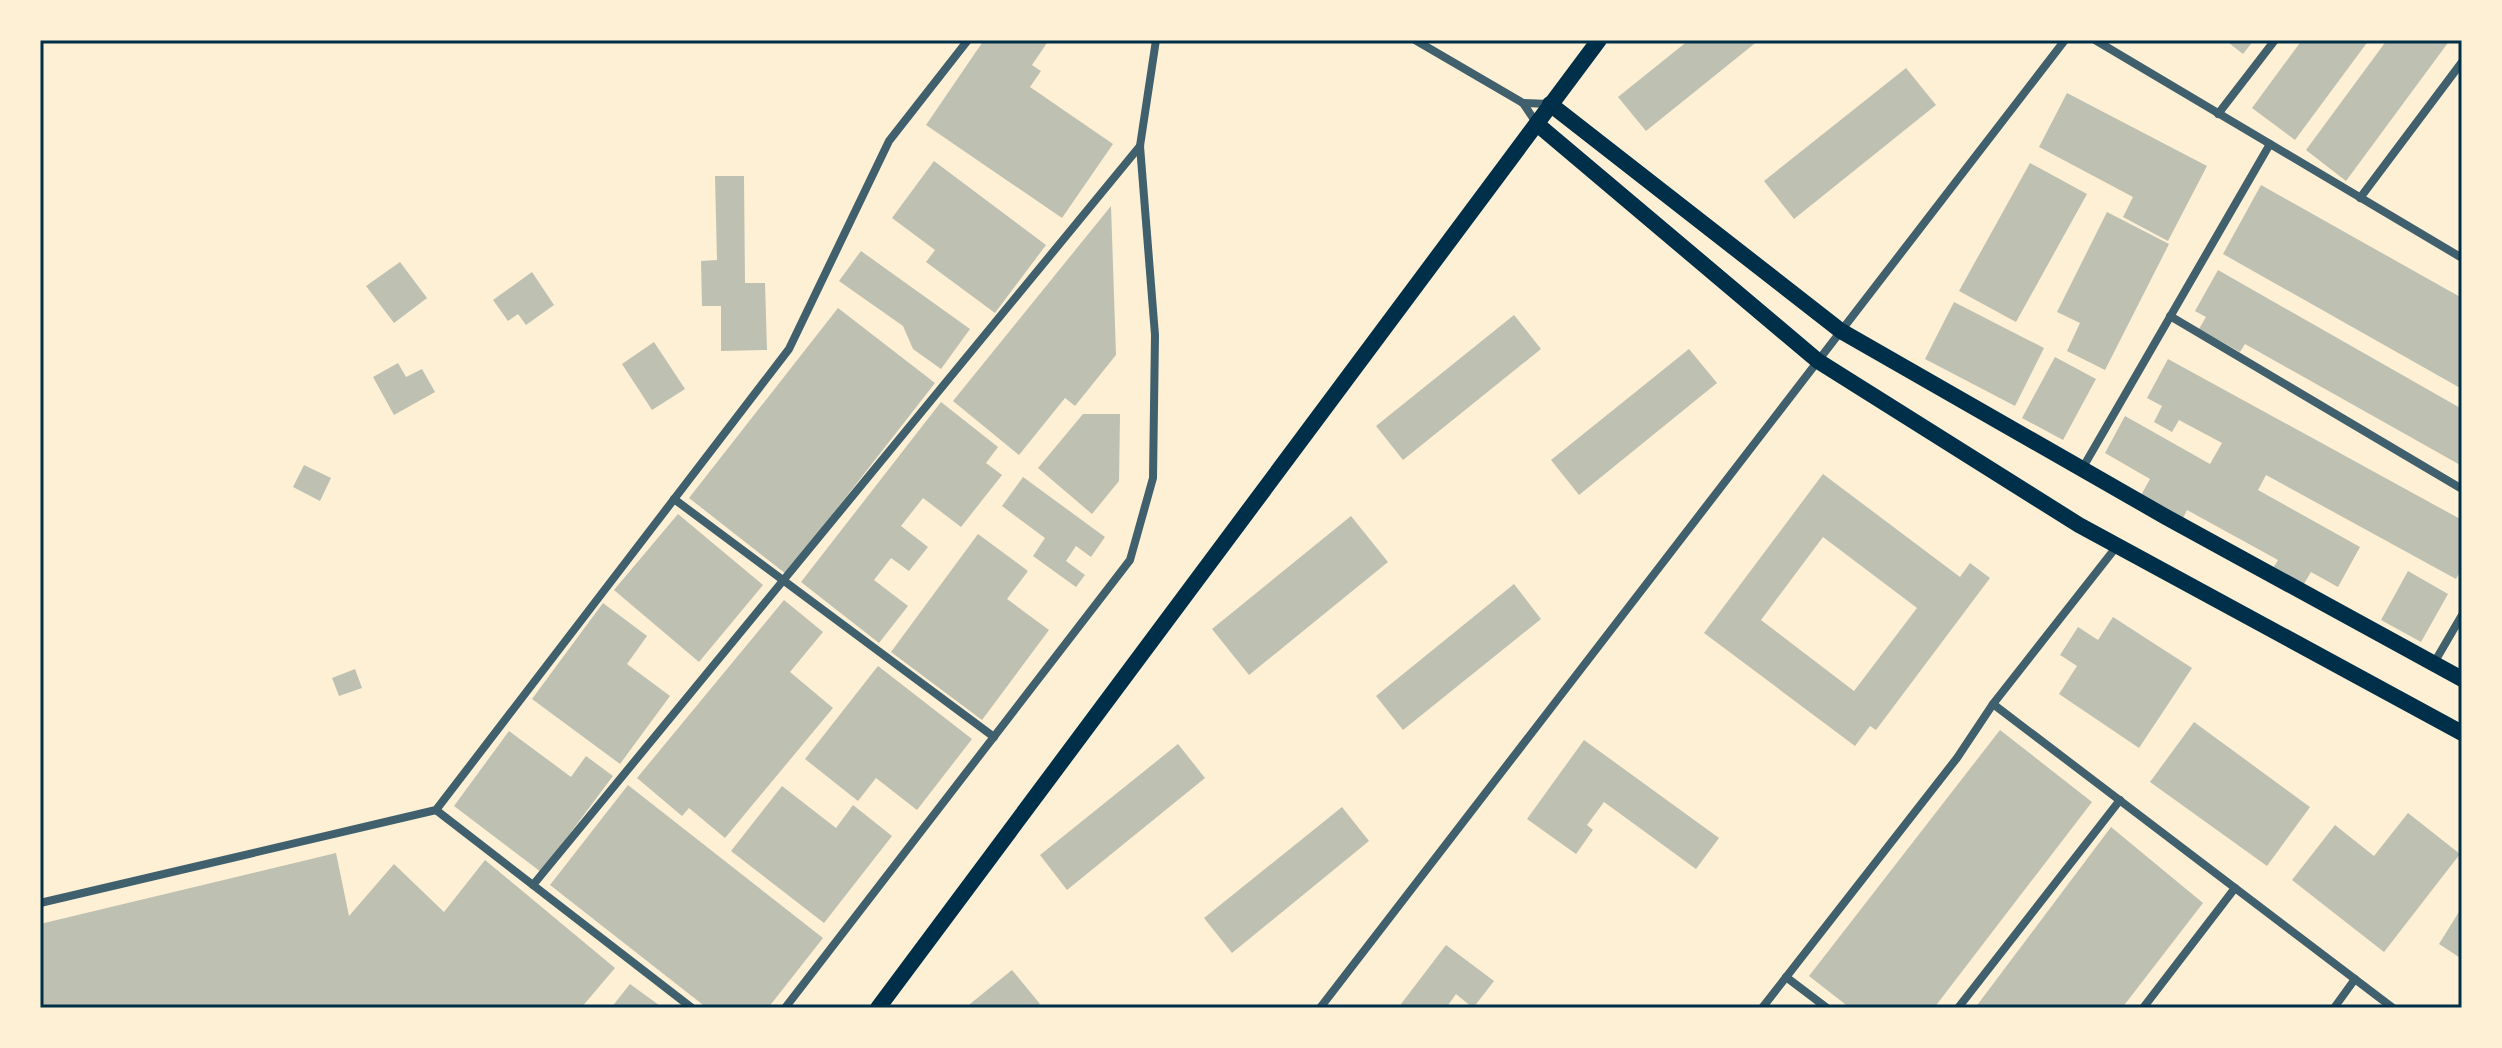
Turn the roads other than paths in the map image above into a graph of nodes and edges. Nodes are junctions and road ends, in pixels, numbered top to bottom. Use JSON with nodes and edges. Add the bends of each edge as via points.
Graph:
{"nodes":[{"id":1,"x":968,"y":40,"type":"edge"},
{"id":2,"x":1156,"y":40,"type":"edge"},
{"id":3,"x":1415,"y":40,"type":"edge"},
{"id":4,"x":1599,"y":40,"type":"edge"},
{"id":5,"x":2065,"y":40,"type":"edge"},
{"id":6,"x":2095,"y":40,"type":"edge"},
{"id":7,"x":2275,"y":40,"type":"edge"},
{"id":8,"x":2462,"y":62,"type":"edge"},
{"id":9,"x":1523,"y":103,"type":"junction"},
{"id":10,"x":1550,"y":104,"type":"junction"},
{"id":11,"x":2218,"y":114,"type":"junction"},
{"id":12,"x":1537,"y":124,"type":"junction"},
{"id":13,"x":2270,"y":144,"type":"junction"},
{"id":14,"x":1140,"y":146,"type":"junction"},
{"id":15,"x":2360,"y":198,"type":"junction"},
{"id":16,"x":2462,"y":258,"type":"edge"},
{"id":17,"x":2170,"y":316,"type":"junction"},
{"id":18,"x":1841,"y":331,"type":"junction"},
{"id":19,"x":1818,"y":361,"type":"junction"},
{"id":20,"x":2082,"y":469,"type":"junction"},
{"id":21,"x":2462,"y":489,"type":"edge"},
{"id":22,"x":674,"y":499,"type":"junction"},
{"id":23,"x":2117,"y":546,"type":"junction"},
{"id":24,"x":784,"y":581,"type":"junction"},
{"id":25,"x":2462,"y":615,"type":"edge"},
{"id":26,"x":2434,"y":663,"type":"junction"},
{"id":27,"x":2462,"y":679,"type":"edge"},
{"id":28,"x":1993,"y":704,"type":"junction"},
{"id":29,"x":2462,"y":733,"type":"edge"},
{"id":30,"x":994,"y":737,"type":"junction"},
{"id":31,"x":2120,"y":800,"type":"junction"},
{"id":32,"x":436,"y":810,"type":"junction"},
{"id":33,"x":533,"y":885,"type":"junction"},
{"id":34,"x":2235,"y":888,"type":"junction"},
{"id":35,"x":40,"y":903,"type":"edge"},
{"id":36,"x":1786,"y":977,"type":"junction"},
{"id":37,"x":2355,"y":979,"type":"junction"},
{"id":38,"x":1325,"y":1006,"type":"edge"},
{"id":39,"x":692,"y":1008,"type":"edge"},
{"id":40,"x":785,"y":1008,"type":"edge"},
{"id":41,"x":878,"y":1008,"type":"edge"},
{"id":42,"x":1762,"y":1008,"type":"edge"},
{"id":43,"x":1827,"y":1008,"type":"edge"},
{"id":44,"x":1958,"y":1008,"type":"edge"},
{"id":45,"x":2143,"y":1008,"type":"edge"},
{"id":46,"x":2334,"y":1008,"type":"edge"},
{"id":47,"x":2393,"y":1008,"type":"edge"}],
"edges":[{"from":1,"to":22,"type":"street","via":[[889,141],[789,349]]},
{"from":2,"to":14,"type":"street"},
{"from":3,"to":9,"type":"street"},
{"from":4,"to":10,"type":"main road"},
{"from":5,"to":18,"type":"street"},
{"from":6,"to":11,"type":"street"},
{"from":7,"to":11,"type":"street"},
{"from":8,"to":15,"type":"street"},
{"from":9,"to":10,"type":"street"},
{"from":9,"to":12,"type":"street"},
{"from":10,"to":12,"type":"main road"},
{"from":10,"to":18,"type":"main road"},
{"from":11,"to":13,"type":"street"},
{"from":12,"to":19,"type":"main road"},
{"from":12,"to":41,"type":"main road"},
{"from":13,"to":15,"type":"street"},
{"from":13,"to":17,"type":"street"},
{"from":14,"to":24,"type":"street"},
{"from":14,"to":30,"type":"street","via":[[1155,335],[1153,478],[1130,560]]},
{"from":15,"to":16,"type":"street"},
{"from":17,"to":20,"type":"street"},
{"from":17,"to":21,"type":"street"},
{"from":18,"to":19,"type":"street"},
{"from":18,"to":20,"type":"main road"},
{"from":19,"to":23,"type":"main road"},
{"from":19,"to":38,"type":"street"},
{"from":20,"to":26,"type":"main road"},
{"from":22,"to":24,"type":"street"},
{"from":22,"to":32,"type":"street"},
{"from":23,"to":28,"type":"street"},
{"from":23,"to":29,"type":"main road"},
{"from":24,"to":30,"type":"street"},
{"from":24,"to":33,"type":"street"},
{"from":25,"to":26,"type":"street"},
{"from":26,"to":27,"type":"main road"},
{"from":28,"to":31,"type":"street"},
{"from":28,"to":36,"type":"street"},
{"from":30,"to":40,"type":"street"},
{"from":31,"to":34,"type":"street"},
{"from":31,"to":44,"type":"street"},
{"from":32,"to":33,"type":"street"},
{"from":32,"to":35,"type":"street"},
{"from":33,"to":39,"type":"street"},
{"from":34,"to":37,"type":"street"},
{"from":34,"to":45,"type":"street"},
{"from":36,"to":42,"type":"street"},
{"from":36,"to":43,"type":"street"},
{"from":37,"to":46,"type":"street"},
{"from":37,"to":47,"type":"street"}]}
